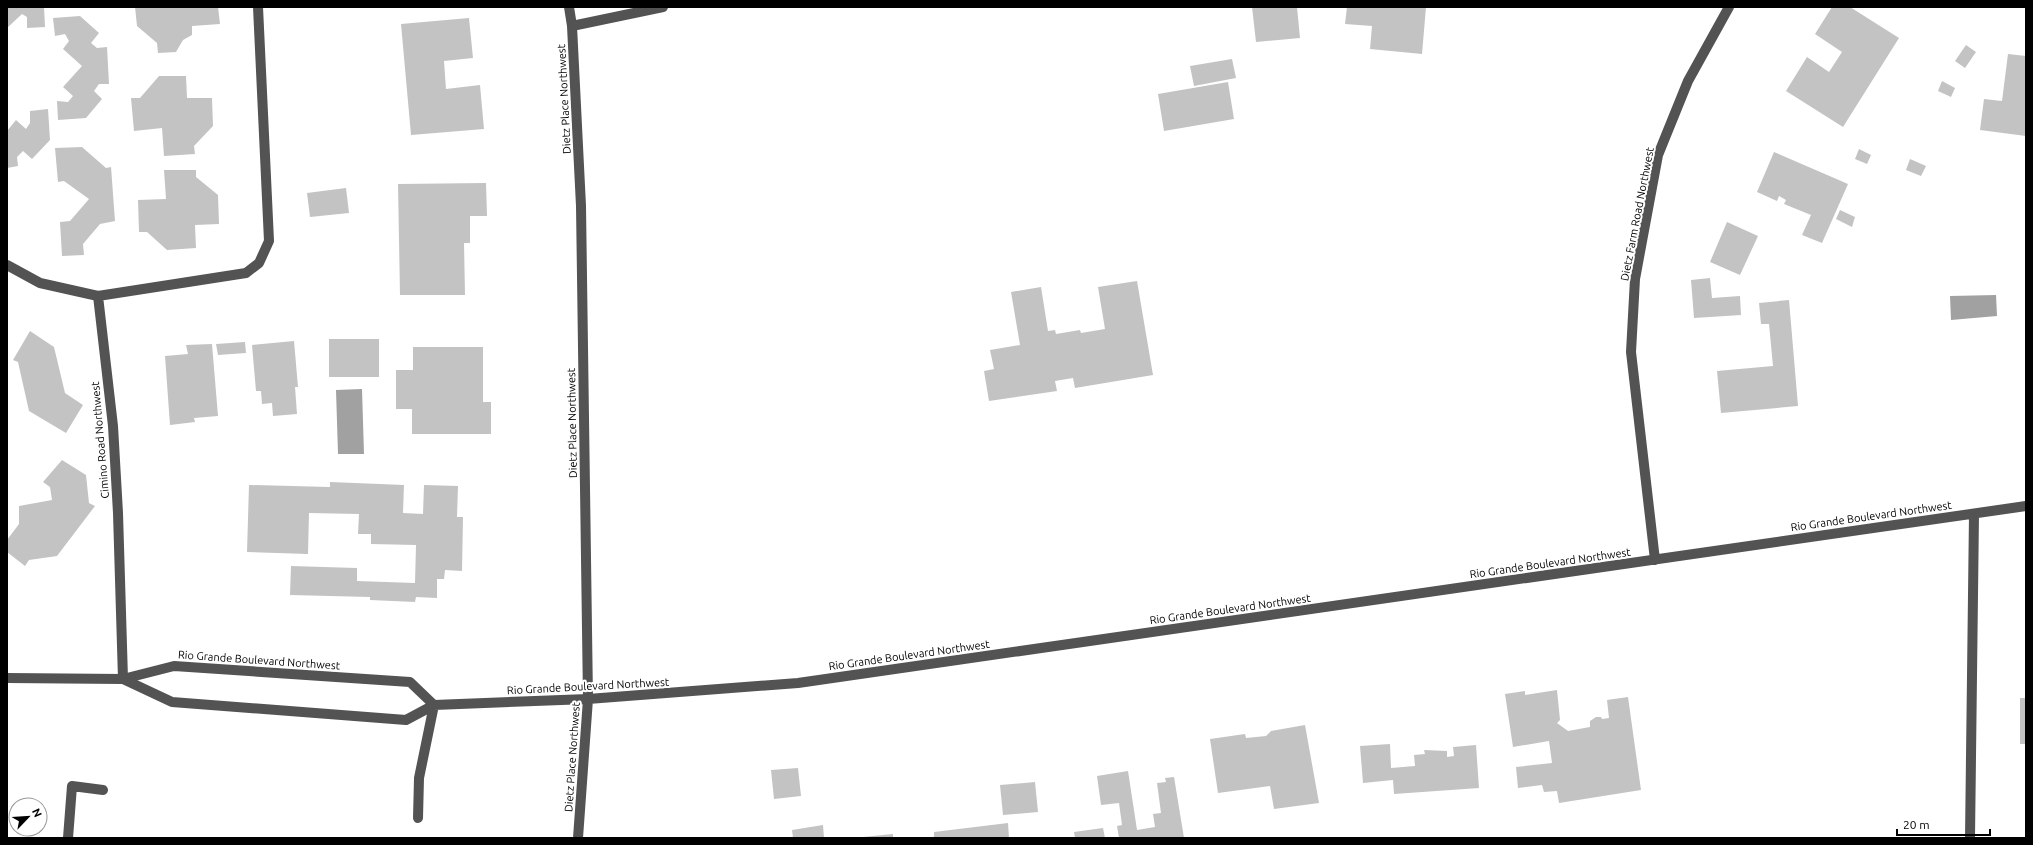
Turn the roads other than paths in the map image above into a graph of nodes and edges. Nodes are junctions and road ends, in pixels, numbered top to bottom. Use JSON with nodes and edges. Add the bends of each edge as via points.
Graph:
{"nodes":[{"id":1,"x":258,"y":7,"type":"edge"},
{"id":2,"x":569,"y":7,"type":"edge"},
{"id":3,"x":663,"y":7,"type":"edge"},
{"id":4,"x":1727,"y":8,"type":"edge"},
{"id":5,"x":572,"y":26,"type":"junction"},
{"id":6,"x":7,"y":265,"type":"edge"},
{"id":7,"x":98,"y":296,"type":"junction"},
{"id":8,"x":2026,"y":506,"type":"edge"},
{"id":9,"x":1974,"y":514,"type":"junction"},
{"id":10,"x":1655,"y":560,"type":"junction"},
{"id":11,"x":7,"y":678,"type":"edge"},
{"id":12,"x":123,"y":679,"type":"junction"},
{"id":13,"x":588,"y":699,"type":"junction"},
{"id":14,"x":434,"y":705,"type":"junction"},
{"id":15,"x":103,"y":790,"type":"dead end"},
{"id":16,"x":418,"y":818,"type":"dead end"},
{"id":17,"x":68,"y":838,"type":"edge"},
{"id":18,"x":578,"y":838,"type":"edge"},
{"id":19,"x":1970,"y":838,"type":"edge"}],
"edges":[{"from":1,"to":7,"type":"street","via":[[269,241],[259,263],[246,273]]},
{"from":2,"to":5,"type":"street","name":"Dietz Place Northwest"},
{"from":3,"to":5,"type":"street"},
{"from":4,"to":10,"type":"street","name":"Dietz Farm Road Northwest","via":[[1688,81],[1658,155],[1635,279],[1632,352]]},
{"from":5,"to":13,"type":"street","name":"Dietz Place Northwest","via":[[582,206]]},
{"from":6,"to":7,"type":"street","via":[[40,283]]},
{"from":7,"to":12,"type":"street","name":"Cimino Road Northwest","via":[[114,450]]},
{"from":8,"to":9,"type":"street","name":"Rio Grande Boulevard Northwest"},
{"from":9,"to":10,"type":"street","name":"Rio Grande Boulevard Northwest"},
{"from":9,"to":19,"type":"street"},
{"from":10,"to":13,"type":"street","name":"Rio Grande Boulevard Northwest","via":[[798,684]]},
{"from":11,"to":12,"type":"street","name":"Rio Grande Boulevard Northwest"},
{"from":12,"to":14,"type":"street","name":"Rio Grande Boulevard Northwest","via":[[172,702],[406,720]]},
{"from":12,"to":14,"type":"street","name":"Rio Grande Boulevard Northwest","via":[[174,666],[410,682]]},
{"from":13,"to":14,"type":"street","name":"Rio Grande Boulevard Northwest"},
{"from":13,"to":18,"type":"street","name":"Dietz Place Northwest"},
{"from":14,"to":16,"type":"street","via":[[419,778]]},
{"from":15,"to":17,"type":"street","via":[[72,786]]}]}
